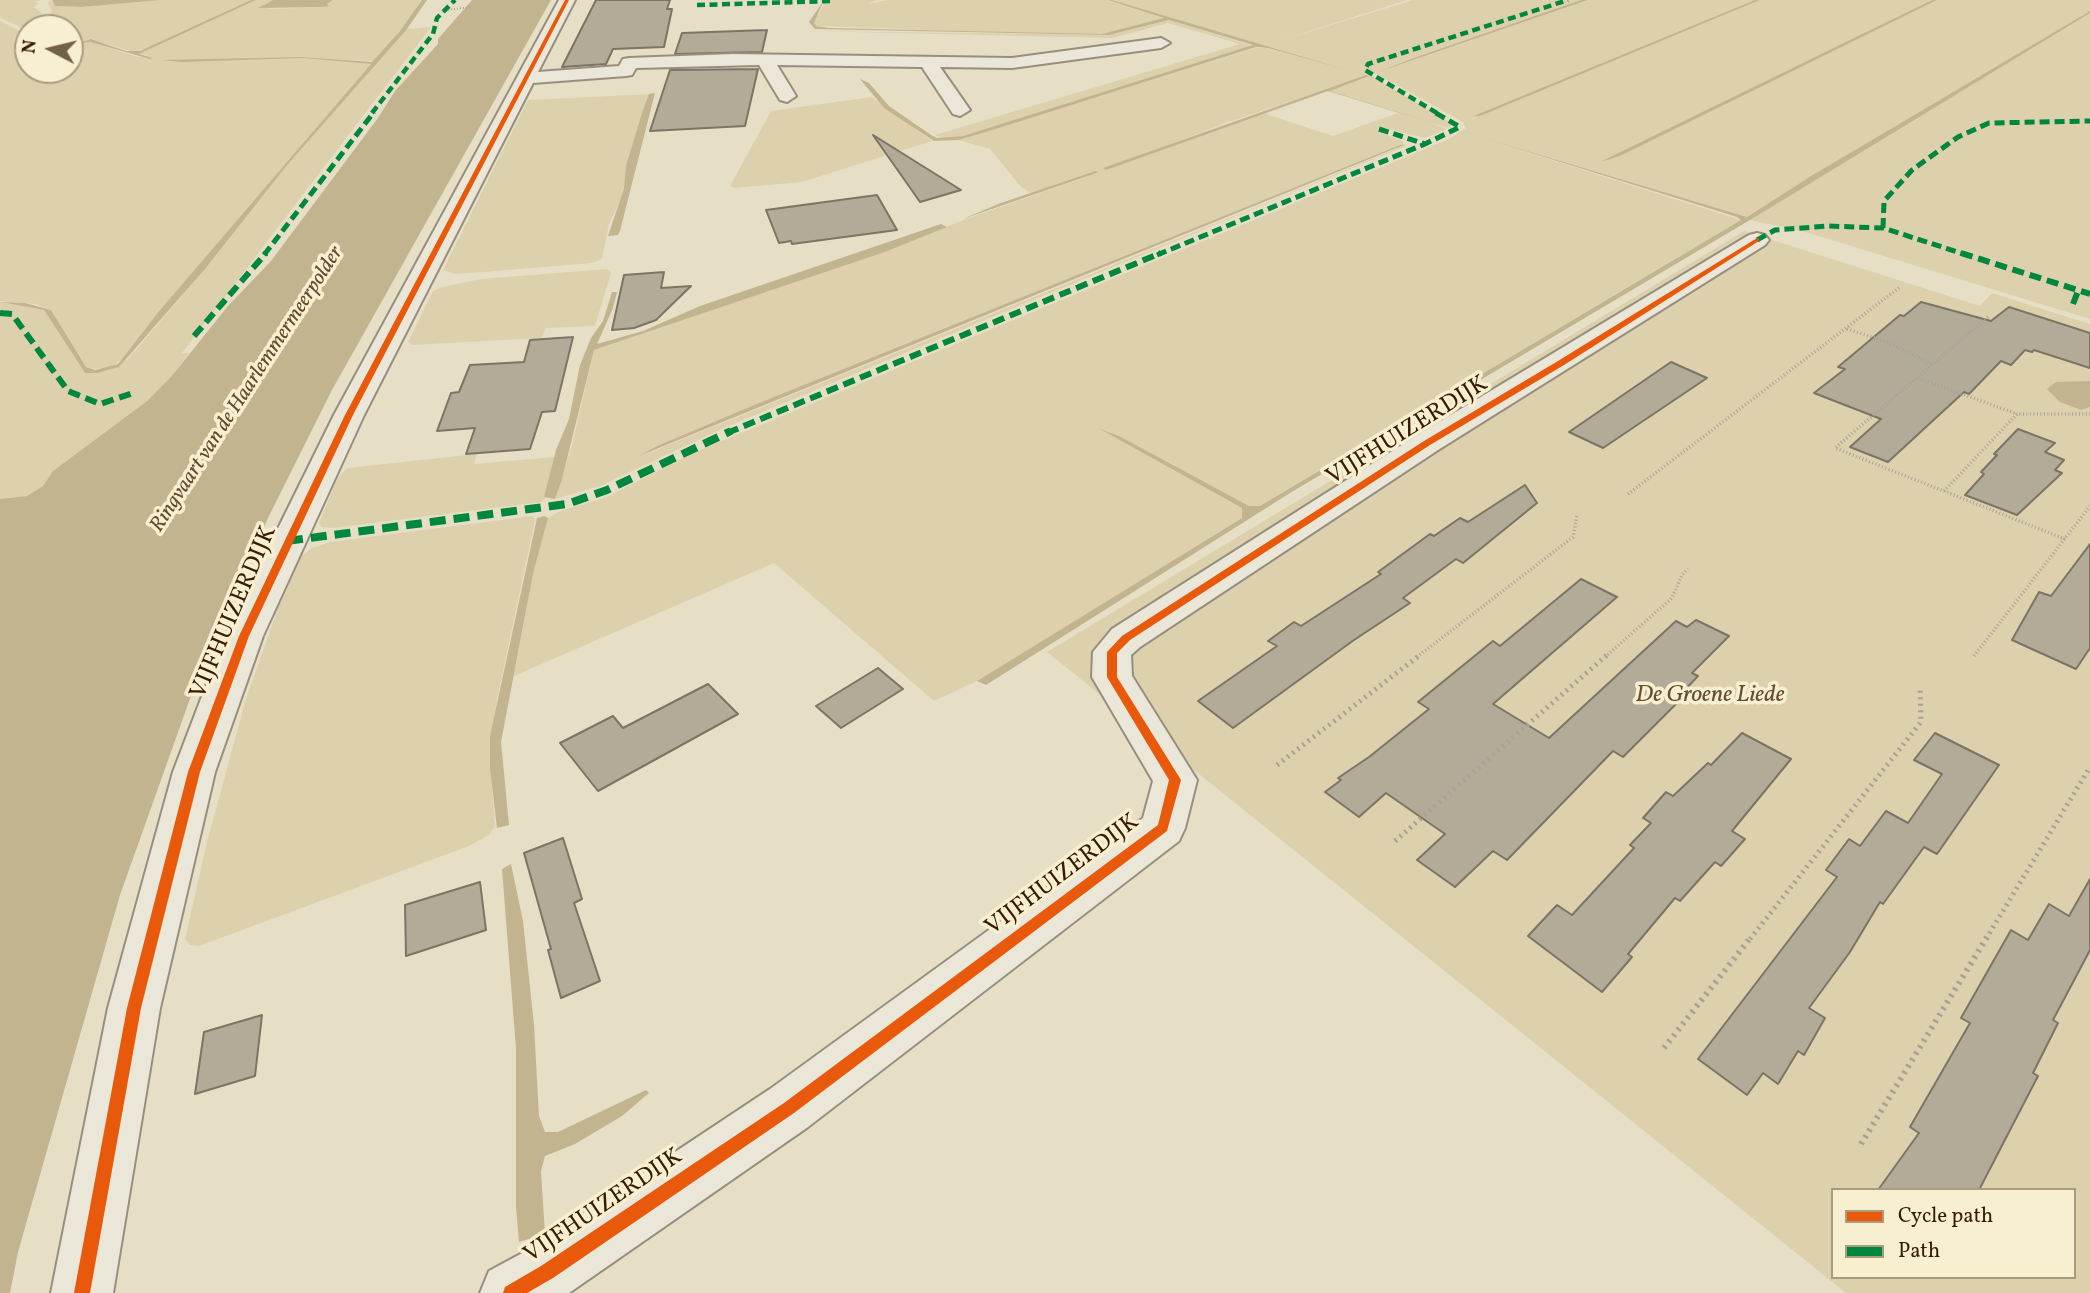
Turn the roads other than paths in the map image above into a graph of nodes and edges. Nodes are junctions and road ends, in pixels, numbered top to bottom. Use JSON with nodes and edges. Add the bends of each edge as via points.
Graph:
{"nodes":[{"id":1,"x":567,"y":0,"type":"edge"},
{"id":2,"x":1161,"y":43,"type":"dead end"},
{"id":3,"x":733,"y":59,"type":"junction"},
{"id":4,"x":764,"y":59,"type":"junction"},
{"id":5,"x":927,"y":62,"type":"junction"},
{"id":6,"x":525,"y":78,"type":"junction"},
{"id":7,"x":729,"y":80,"type":"dead end"},
{"id":8,"x":787,"y":96,"type":"dead end"},
{"id":9,"x":960,"y":110,"type":"dead end"},
{"id":10,"x":1757,"y":240,"type":"dead end"},
{"id":11,"x":82,"y":1293,"type":"edge"},
{"id":12,"x":511,"y":1293,"type":"edge"}],
"edges":[{"from":1,"to":6,"type":"street","name":"VIJFHUIZERDIJK"},
{"from":2,"to":5,"type":"street","via":[[1012,63]]},
{"from":3,"to":4,"type":"street"},
{"from":3,"to":6,"type":"street","via":[[629,63],[626,71]]},
{"from":3,"to":7,"type":"street"},
{"from":4,"to":5,"type":"street","via":[[855,55]]},
{"from":4,"to":8,"type":"street"},
{"from":5,"to":9,"type":"street"},
{"from":6,"to":11,"type":"street","name":"VIJFHUIZERDIJK","via":[[287,541],[244,636],[194,772],[134,1008]]},
{"from":10,"to":12,"type":"street","name":"VIJFHUIZERDIJK","via":[[1427,443],[1126,638],[1112,652],[1112,677],[1175,780],[1163,828],[789,1108]]}]}
